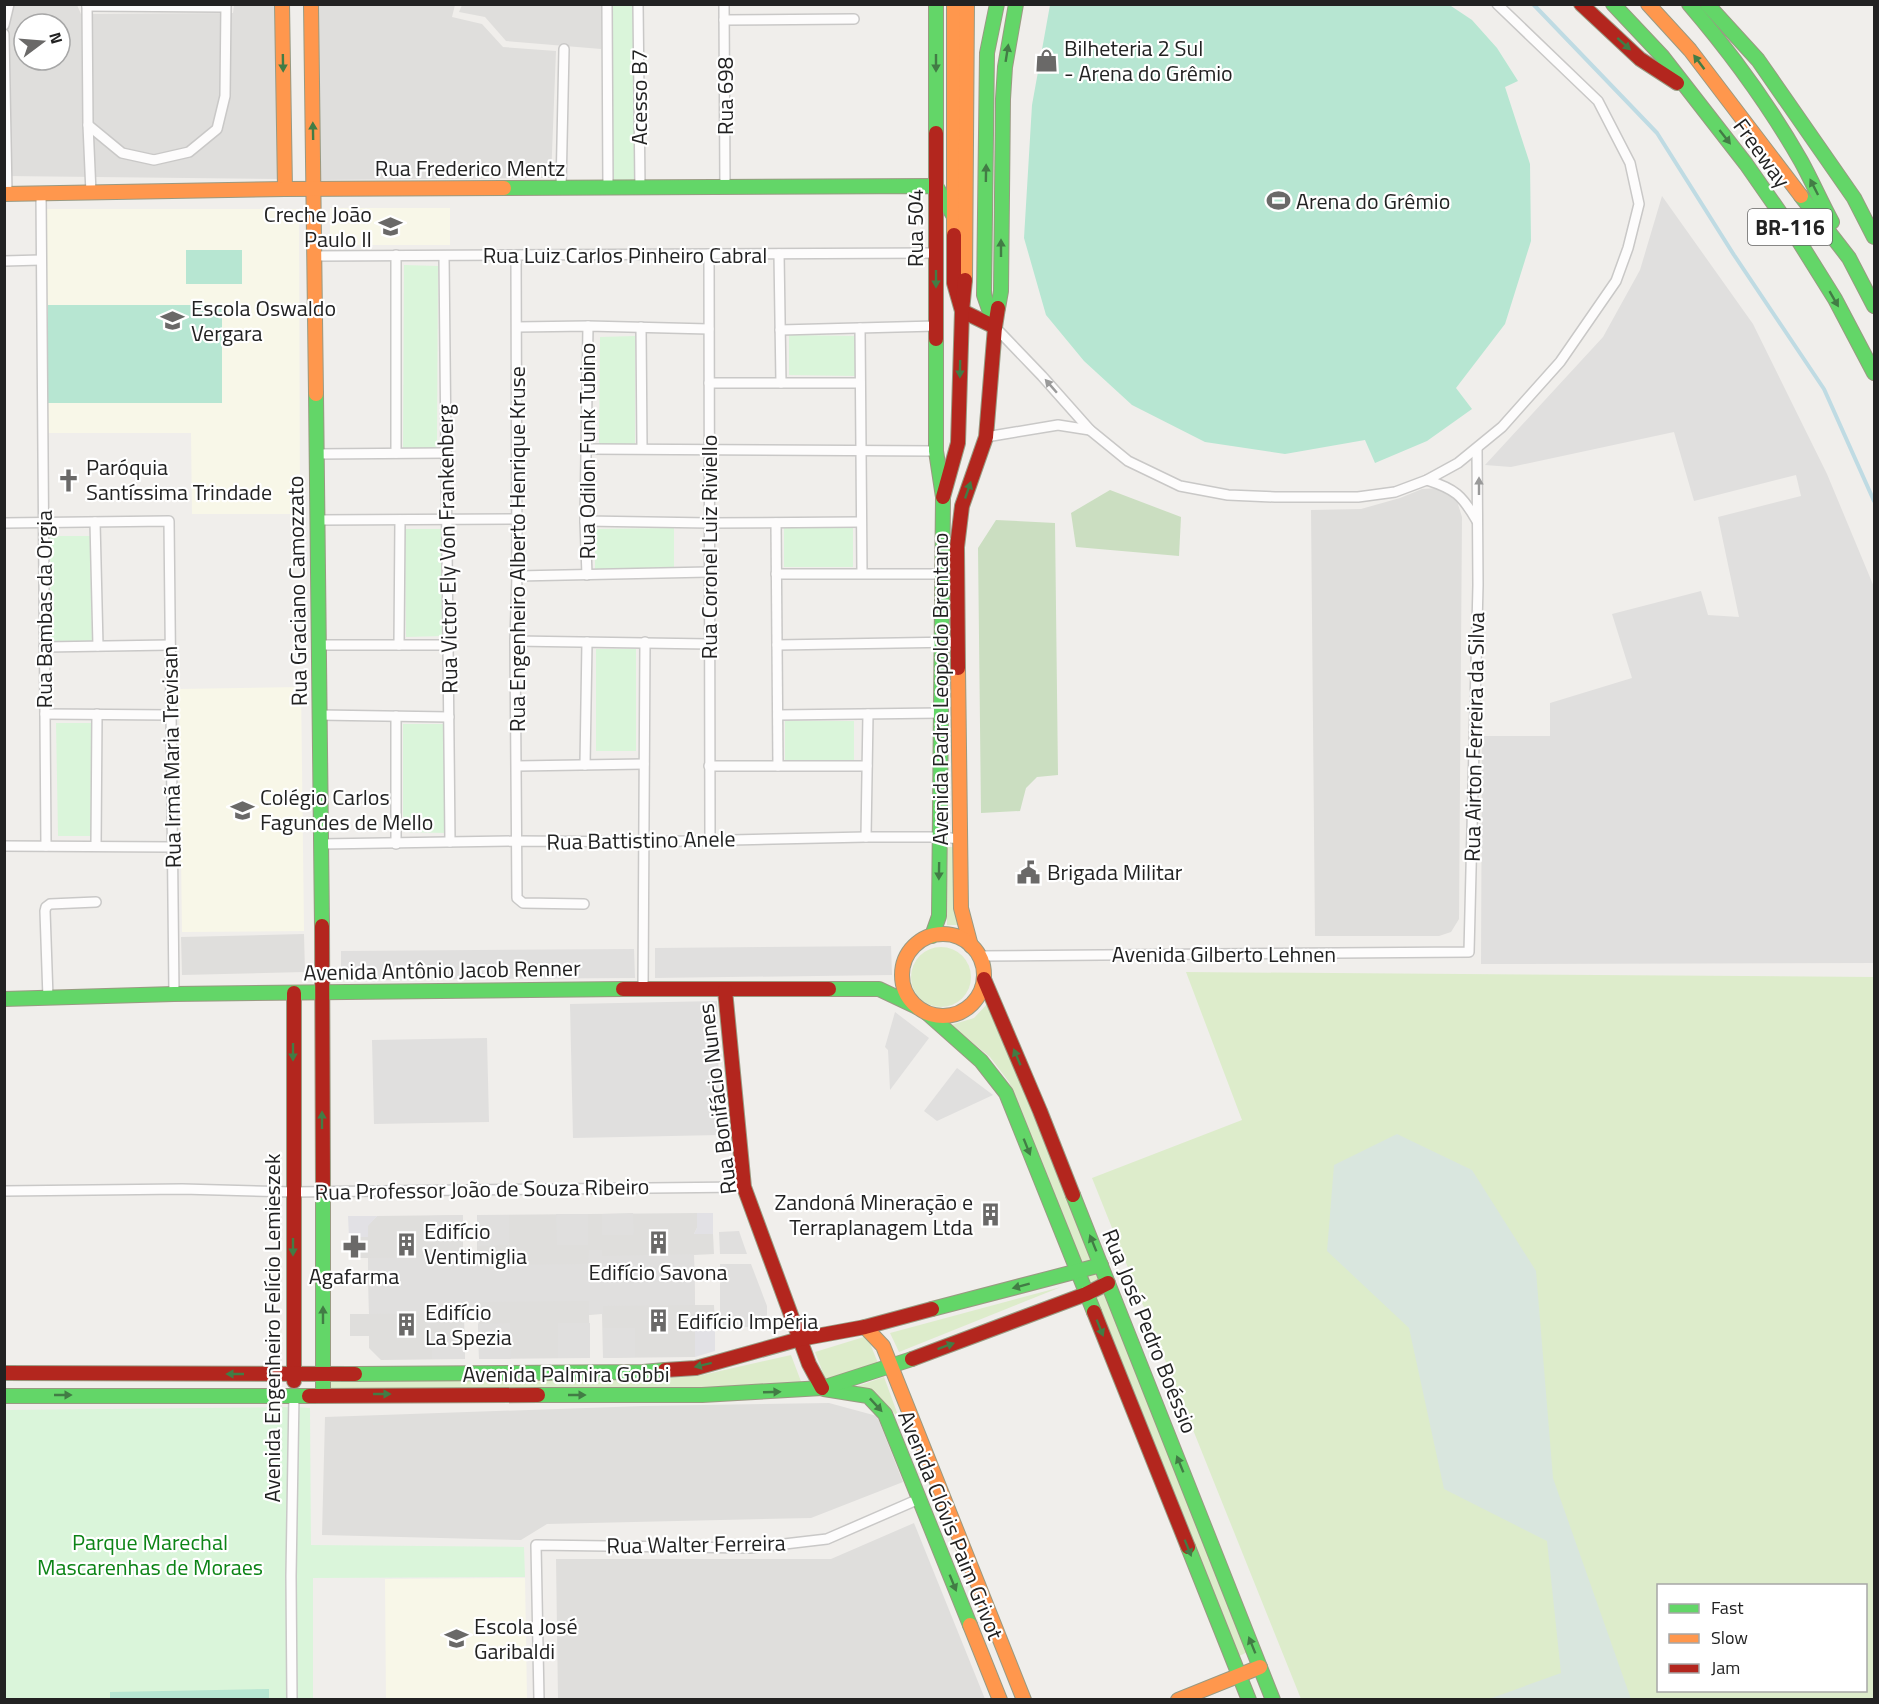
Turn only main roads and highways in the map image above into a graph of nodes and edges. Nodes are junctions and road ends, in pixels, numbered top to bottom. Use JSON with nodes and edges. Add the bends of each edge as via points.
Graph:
{"nodes":[{"id":1,"x":282,"y":4,"type":"edge"},
{"id":2,"x":311,"y":4,"type":"edge"},
{"id":3,"x":936,"y":4,"type":"edge"},
{"id":4,"x":954,"y":4,"type":"edge"},
{"id":5,"x":967,"y":4,"type":"edge"},
{"id":6,"x":997,"y":4,"type":"edge"},
{"id":7,"x":1016,"y":4,"type":"edge"},
{"id":8,"x":1581,"y":4,"type":"edge"},
{"id":9,"x":1613,"y":4,"type":"edge"},
{"id":10,"x":1648,"y":4,"type":"edge"},
{"id":11,"x":1689,"y":4,"type":"edge"},
{"id":12,"x":1707,"y":4,"type":"edge"},
{"id":13,"x":1690,"y":91,"type":"junction"},
{"id":14,"x":936,"y":186,"type":"junction"},
{"id":15,"x":285,"y":189,"type":"junction"},
{"id":16,"x":314,"y":190,"type":"junction"},
{"id":17,"x":6,"y":194,"type":"edge"},
{"id":18,"x":954,"y":215,"type":"junction"},
{"id":19,"x":1875,"y":237,"type":"edge"},
{"id":20,"x":1849,"y":258,"type":"junction"},
{"id":21,"x":1875,"y":306,"type":"edge"},
{"id":22,"x":962,"y":310,"type":"junction"},
{"id":23,"x":995,"y":327,"type":"junction"},
{"id":24,"x":1875,"y":373,"type":"edge"},
{"id":25,"x":936,"y":451,"type":"joint"},
{"id":26,"x":943,"y":497,"type":"junction"},
{"id":27,"x":942,"y":546,"type":"junction"},
{"id":28,"x":957,"y":547,"type":"junction"},
{"id":29,"x":940,"y":797,"type":"junction"},
{"id":30,"x":959,"y":797,"type":"junction"},
{"id":31,"x":932,"y":936,"type":"junction"},
{"id":32,"x":975,"y":951,"type":"junction"},
{"id":33,"x":902,"y":974,"type":"junction"},
{"id":34,"x":984,"y":979,"type":"junction"},
{"id":35,"x":879,"y":989,"type":"junction"},
{"id":36,"x":725,"y":990,"type":"junction"},
{"id":37,"x":294,"y":993,"type":"junction"},
{"id":38,"x":321,"y":993,"type":"junction"},
{"id":39,"x":4,"y":999,"type":"edge"},
{"id":40,"x":922,"y":1010,"type":"junction"},
{"id":41,"x":1101,"y":1265,"type":"junction"},
{"id":42,"x":1077,"y":1271,"type":"junction"},
{"id":43,"x":1108,"y":1283,"type":"junction"},
{"id":44,"x":1086,"y":1294,"type":"junction"},
{"id":45,"x":865,"y":1327,"type":"junction"},
{"id":46,"x":800,"y":1339,"type":"junction"},
{"id":47,"x":891,"y":1367,"type":"junction"},
{"id":48,"x":4,"y":1373,"type":"edge"},
{"id":49,"x":294,"y":1374,"type":"junction"},
{"id":50,"x":323,"y":1374,"type":"junction"},
{"id":51,"x":822,"y":1388,"type":"junction"},
{"id":52,"x":294,"y":1394,"type":"junction"},
{"id":53,"x":323,"y":1394,"type":"junction"},
{"id":54,"x":4,"y":1396,"type":"edge"},
{"id":55,"x":1260,"y":1667,"type":"junction"},
{"id":56,"x":1239,"y":1675,"type":"junction"},
{"id":57,"x":1000,"y":1700,"type":"edge"},
{"id":58,"x":1024,"y":1700,"type":"edge"},
{"id":59,"x":1178,"y":1700,"type":"edge"},
{"id":60,"x":1249,"y":1700,"type":"edge"},
{"id":61,"x":1273,"y":1700,"type":"edge"}],
"edges":[{"from":1,"to":15,"type":"main road","one_way":true},
{"from":16,"to":2,"type":"main road","name":"Rua Graciano Camozzato","one_way":true},
{"from":3,"to":14,"type":"main road","name":"Rua 504","one_way":true},
{"from":4,"to":18,"type":"main road"},
{"from":5,"to":22,"type":"main road"},
{"from":23,"to":6,"type":"main road","one_way":true,"via":[[984,295],[987,53]]},
{"from":23,"to":7,"type":"main road","name":"Avenida Padre Leopoldo Brentano","one_way":true,"via":[[1001,291],[1005,67]]},
{"from":8,"to":13,"type":"main road","one_way":true,"via":[[1640,59]]},
{"from":9,"to":13,"type":"main road","name":"Freeway","number":"BR-116"},
{"from":20,"to":10,"type":"main road","name":"Freeway","number":"BR-116","one_way":true,"via":[[1690,50]]},
{"from":20,"to":11,"type":"main road","one_way":true,"via":[[1801,162],[1751,84]]},
{"from":12,"to":19,"type":"main road","via":[[1758,60],[1854,198]]},
{"from":13,"to":24,"type":"main road","name":"Freeway","number":"BR-116","one_way":true,"via":[[1790,227]]},
{"from":14,"to":16,"type":"main road","name":"Rua Frederico Mentz"},
{"from":14,"to":18,"type":"main road"},
{"from":14,"to":25,"type":"main road","name":"Rua 504","one_way":true},
{"from":15,"to":16,"type":"main road","name":"Rua Frederico Mentz"},
{"from":15,"to":17,"type":"main road","name":"Rua Frederico Mentz"},
{"from":16,"to":38,"type":"main road","name":"Rua Graciano Camozzato"},
{"from":18,"to":22,"type":"main road","via":[[954,283]]},
{"from":20,"to":21,"type":"main road","name":"Freeway","number":"BR-116"},
{"from":22,"to":23,"type":"main road"},
{"from":22,"to":26,"type":"main road","one_way":true,"via":[[958,443]]},
{"from":28,"to":23,"type":"main road","name":"Avenida Padre Leopoldo Brentano","one_way":true,"via":[[962,506],[986,438]]},
{"from":25,"to":26,"type":"main road","name":"Avenida Padre Leopoldo Brentano"},
{"from":26,"to":27,"type":"main road","name":"Avenida Padre Leopoldo Brentano"},
{"from":27,"to":28,"type":"main road"},
{"from":27,"to":29,"type":"main road","name":"Avenida Padre Leopoldo Brentano"},
{"from":28,"to":30,"type":"main road","name":"Avenida Padre Leopoldo Brentano"},
{"from":29,"to":30,"type":"main road"},
{"from":29,"to":31,"type":"main road","name":"Avenida Padre Leopoldo Brentano","one_way":true,"via":[[939,915]]},
{"from":30,"to":32,"type":"main road","name":"Avenida Padre Leopoldo Brentano","via":[[961,908]]},
{"from":31,"to":32,"type":"main road","via":[[950,935]]},
{"from":31,"to":33,"type":"main road","via":[[913,947]]},
{"from":32,"to":34,"type":"main road","via":[[983,966]]},
{"from":33,"to":35,"type":"main road"},
{"from":33,"to":40,"type":"main road","via":[[909,999]]},
{"from":34,"to":40,"type":"main road","via":[[981,992],[964,1011],[940,1016]]},
{"from":41,"to":34,"type":"main road","name":"Rua José Pedro Boéssio","one_way":true},
{"from":35,"to":36,"type":"main road","name":"Avenida Antônio Jacob Renner"},
{"from":35,"to":40,"type":"main road","name":"Avenida Antônio Jacob Renner"},
{"from":36,"to":38,"type":"main road","name":"Avenida Antônio Jacob Renner"},
{"from":36,"to":46,"type":"main road","name":"Rua Bonifácio Nunes","via":[[744,1187]]},
{"from":37,"to":38,"type":"main road","name":"Avenida Antônio Jacob Renner"},
{"from":37,"to":39,"type":"main road","name":"Avenida Antônio Jacob Renner"},
{"from":37,"to":49,"type":"main road","name":"Avenida Engenheiro Felício Lemieszek","one_way":true},
{"from":50,"to":38,"type":"main road","one_way":true},
{"from":40,"to":42,"type":"main road","name":"Rua José Pedro Boéssio","one_way":true,"via":[[981,1061],[1006,1093]]},
{"from":41,"to":42,"type":"main road","name":"Avenida Palmira Gobbi"},
{"from":41,"to":43,"type":"main road","name":"Rua José Pedro Boéssio"},
{"from":42,"to":44,"type":"main road","name":"Rua José Pedro Boéssio"},
{"from":42,"to":45,"type":"main road","name":"Avenida Palmira Gobbi","one_way":true},
{"from":43,"to":44,"type":"main road","name":"Avenida Palmira Gobbi"},
{"from":55,"to":43,"type":"main road","name":"Rua José Pedro Boéssio","one_way":true},
{"from":47,"to":44,"type":"main road","name":"Avenida Palmira Gobbi","one_way":true},
{"from":44,"to":56,"type":"main road","name":"Rua José Pedro Boéssio","one_way":true},
{"from":45,"to":46,"type":"main road","name":"Avenida Palmira Gobbi"},
{"from":45,"to":47,"type":"main road","name":"Avenida Clóvis Paim Grivot","via":[[883,1346]]},
{"from":46,"to":50,"type":"main road","name":"Avenida Palmira Gobbi","one_way":true,"via":[[696,1368],[643,1372]]},
{"from":46,"to":51,"type":"main road"},
{"from":47,"to":51,"type":"main road","name":"Avenida Palmira Gobbi"},
{"from":47,"to":58,"type":"main road","name":"Avenida Clóvis Paim Grivot"},
{"from":49,"to":48,"type":"main road","name":"Avenida Palmira Gobbi","one_way":true},
{"from":49,"to":50,"type":"main road","name":"Avenida Palmira Gobbi"},
{"from":49,"to":52,"type":"main road","name":"Avenida Engenheiro Felício Lemieszek"},
{"from":50,"to":53,"type":"main road"},
{"from":53,"to":51,"type":"main road","name":"Avenida Palmira Gobbi","one_way":true,"via":[[702,1395]]},
{"from":51,"to":57,"type":"main road","name":"Avenida Clóvis Paim Grivot","one_way":true,"via":[[868,1396],[885,1414]]},
{"from":52,"to":53,"type":"main road","name":"Avenida Palmira Gobbi"},
{"from":54,"to":52,"type":"main road","name":"Avenida Palmira Gobbi","one_way":true},
{"from":55,"to":56,"type":"main road"},
{"from":55,"to":61,"type":"main road","name":"Rua José Pedro Boéssio"},
{"from":56,"to":59,"type":"main road"},
{"from":56,"to":60,"type":"main road","name":"Rua José Pedro Boéssio"}]}
